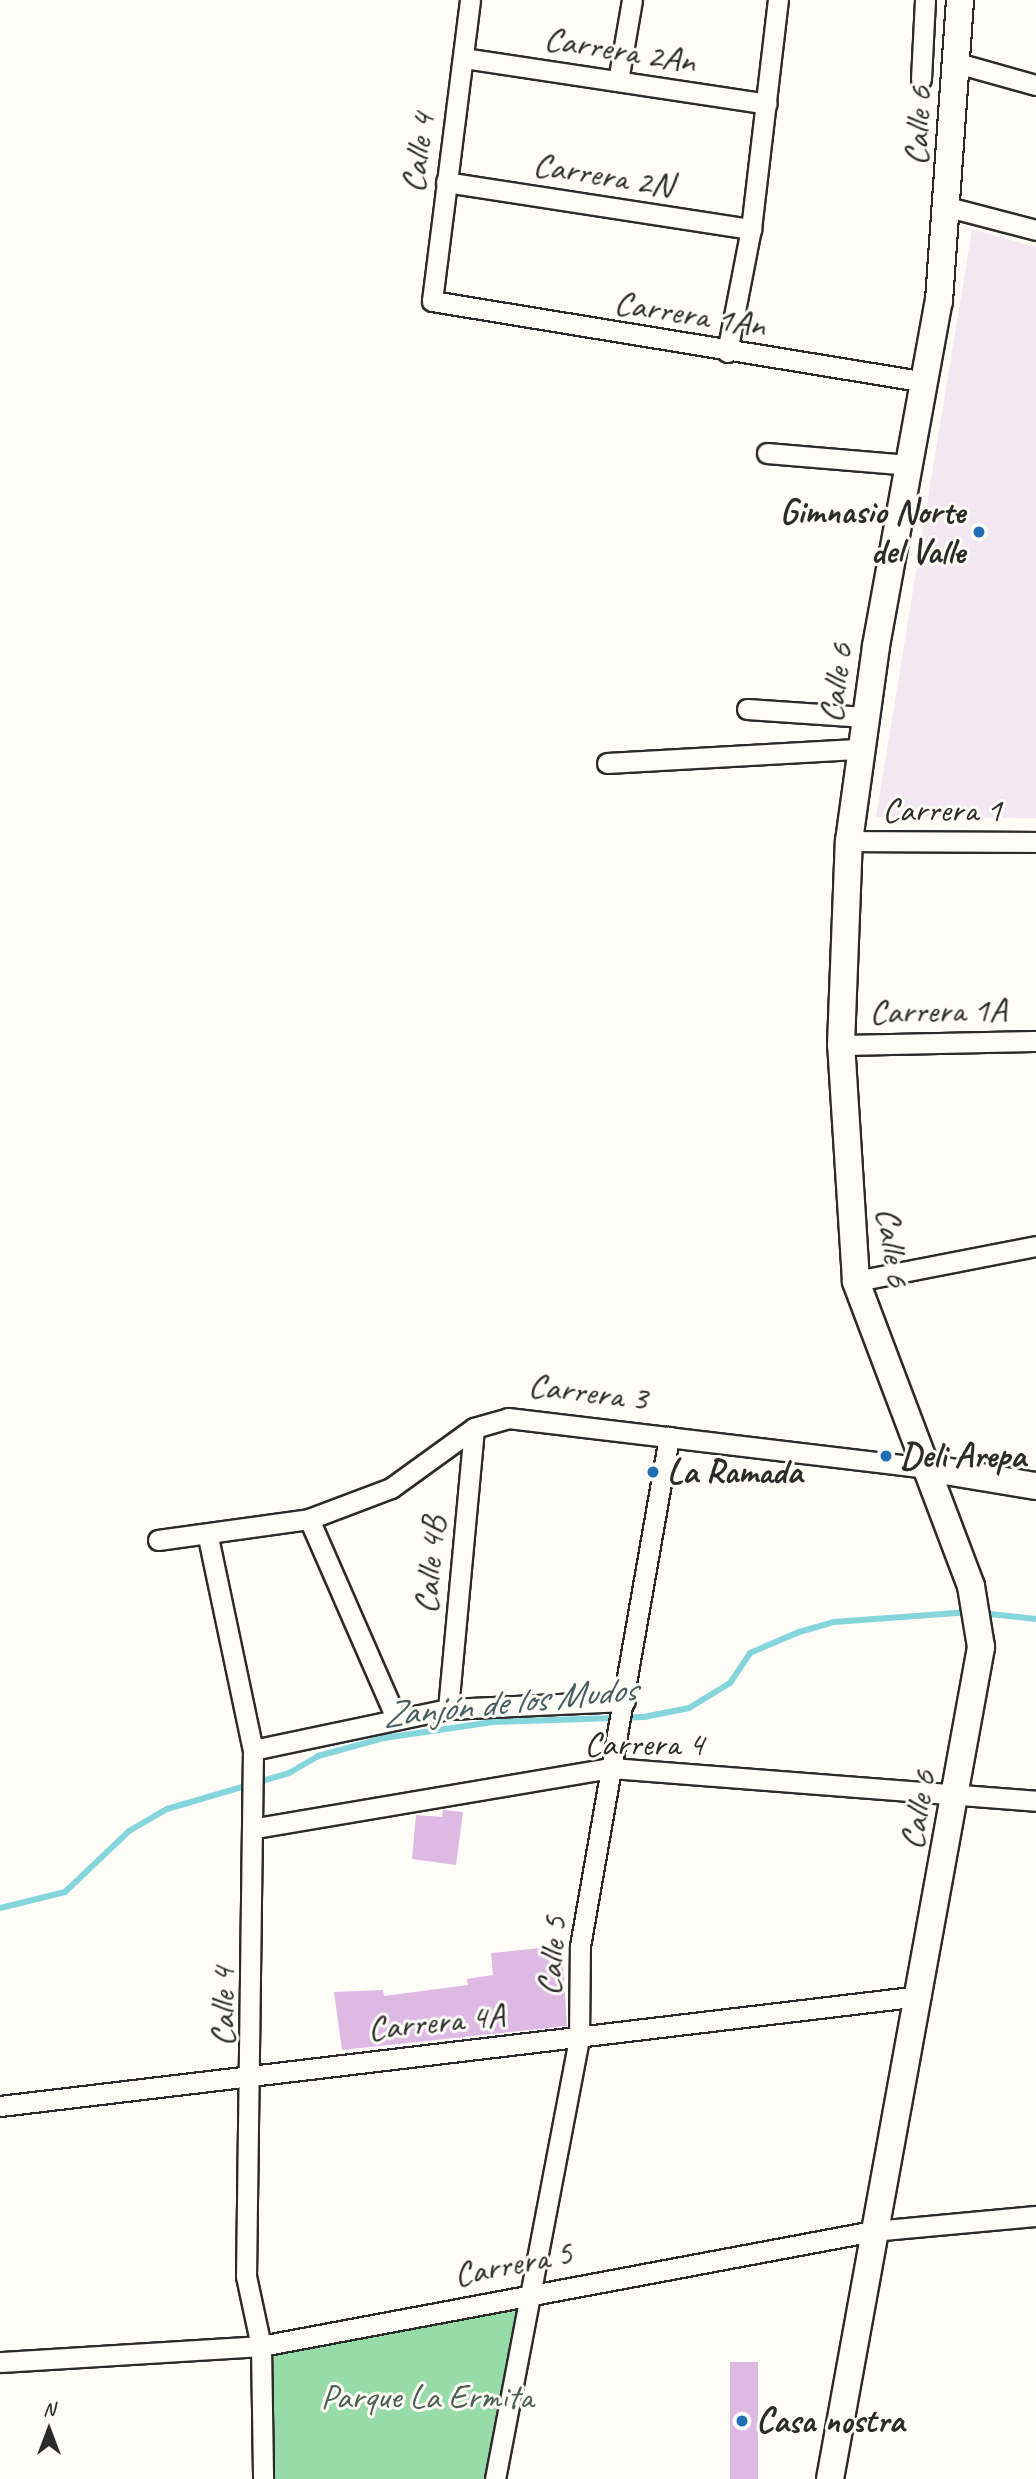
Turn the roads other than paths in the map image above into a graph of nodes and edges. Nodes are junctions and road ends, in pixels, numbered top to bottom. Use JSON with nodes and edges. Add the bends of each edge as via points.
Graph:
{"nodes":[{"id":1,"x":470,"y":0,"type":"edge"},
{"id":2,"x":632,"y":0,"type":"edge"},
{"id":3,"x":778,"y":0,"type":"edge"},
{"id":4,"x":925,"y":0,"type":"edge"},
{"id":5,"x":960,"y":0,"type":"edge"},
{"id":6,"x":464,"y":58,"type":"junction"},
{"id":7,"x":957,"y":63,"type":"junction"},
{"id":8,"x":921,"y":79,"type":"dead end"},
{"id":9,"x":618,"y":81,"type":"junction"},
{"id":10,"x":1036,"y":85,"type":"edge"},
{"id":11,"x":767,"y":104,"type":"junction"},
{"id":12,"x":446,"y":182,"type":"junction"},
{"id":13,"x":948,"y":207,"type":"junction"},
{"id":14,"x":751,"y":229,"type":"junction"},
{"id":15,"x":1036,"y":230,"type":"edge"},
{"id":16,"x":444,"y":307,"type":"joint"},
{"id":17,"x":727,"y":352,"type":"junction"},
{"id":18,"x":926,"y":382,"type":"junction"},
{"id":19,"x":767,"y":453,"type":"dead end"},
{"id":20,"x":910,"y":465,"type":"junction"},
{"id":21,"x":747,"y":709,"type":"dead end"},
{"id":22,"x":864,"y":717,"type":"junction"},
{"id":23,"x":862,"y":750,"type":"junction"},
{"id":24,"x":607,"y":763,"type":"dead end"},
{"id":25,"x":849,"y":841,"type":"junction"},
{"id":26,"x":1036,"y":842,"type":"edge"},
{"id":27,"x":1036,"y":1041,"type":"edge"},
{"id":28,"x":841,"y":1045,"type":"junction"},
{"id":29,"x":1036,"y":1246,"type":"edge"},
{"id":30,"x":856,"y":1280,"type":"junction"},
{"id":31,"x":474,"y":1428,"type":"junction"},
{"id":32,"x":669,"y":1437,"type":"junction"},
{"id":33,"x":926,"y":1468,"type":"junction"},
{"id":34,"x":1036,"y":1486,"type":"edge"},
{"id":35,"x":309,"y":1519,"type":"junction"},
{"id":36,"x":208,"y":1537,"type":"junction"},
{"id":37,"x":158,"y":1540,"type":"dead end"},
{"id":38,"x":624,"y":1705,"type":"junction"},
{"id":39,"x":448,"y":1709,"type":"junction"},
{"id":40,"x":396,"y":1718,"type":"junction"},
{"id":41,"x":253,"y":1756,"type":"junction"},
{"id":42,"x":611,"y":1768,"type":"junction"},
{"id":43,"x":957,"y":1793,"type":"junction"},
{"id":44,"x":1036,"y":1801,"type":"edge"},
{"id":45,"x":256,"y":1828,"type":"junction"},
{"id":46,"x":920,"y":1996,"type":"junction"},
{"id":47,"x":579,"y":2038,"type":"junction"},
{"id":48,"x":253,"y":2073,"type":"junction"},
{"id":49,"x":0,"y":2106,"type":"edge"},
{"id":50,"x":1036,"y":2216,"type":"edge"},
{"id":51,"x":873,"y":2231,"type":"junction"},
{"id":52,"x":532,"y":2292,"type":"junction"},
{"id":53,"x":261,"y":2346,"type":"junction"},
{"id":54,"x":0,"y":2362,"type":"edge"},
{"id":55,"x":263,"y":2479,"type":"edge"},
{"id":56,"x":495,"y":2479,"type":"edge"},
{"id":57,"x":830,"y":2479,"type":"edge"}],
"edges":[{"from":1,"to":6,"type":"street","name":"Calle 4"},
{"from":2,"to":9,"type":"street"},
{"from":3,"to":11,"type":"street"},
{"from":4,"to":8,"type":"street"},
{"from":5,"to":7,"type":"street","name":"Calle 6"},
{"from":6,"to":9,"type":"street","name":"Carrera 2An"},
{"from":6,"to":12,"type":"street","name":"Calle 4"},
{"from":7,"to":10,"type":"street"},
{"from":7,"to":13,"type":"street","name":"Calle 6"},
{"from":9,"to":11,"type":"street","name":"Carrera 2An"},
{"from":11,"to":14,"type":"street"},
{"from":12,"to":14,"type":"street","name":"Carrera 2N"},
{"from":12,"to":16,"type":"street","name":"Calle 4","via":[[430,289],[432,301]]},
{"from":13,"to":15,"type":"street"},
{"from":13,"to":18,"type":"street","name":"Calle 6"},
{"from":14,"to":17,"type":"street"},
{"from":16,"to":17,"type":"street","name":"Carrera 1An"},
{"from":17,"to":18,"type":"street","name":"Carrera 1An"},
{"from":18,"to":20,"type":"street","name":"Calle 6"},
{"from":19,"to":20,"type":"street"},
{"from":20,"to":22,"type":"street","name":"Calle 6"},
{"from":21,"to":22,"type":"street"},
{"from":22,"to":23,"type":"street","name":"Calle 6"},
{"from":23,"to":24,"type":"street"},
{"from":23,"to":25,"type":"street","name":"Calle 6"},
{"from":25,"to":26,"type":"street","name":"Carrera 1"},
{"from":25,"to":28,"type":"street","name":"Calle 6"},
{"from":27,"to":28,"type":"street","name":"Carrera 1A"},
{"from":28,"to":30,"type":"street","name":"Calle 6"},
{"from":29,"to":30,"type":"street"},
{"from":30,"to":33,"type":"street","name":"Calle 6"},
{"from":31,"to":32,"type":"street","name":"Carrera 3","via":[[508,1418]]},
{"from":31,"to":35,"type":"street","name":"Carrera 3","via":[[391,1488]]},
{"from":31,"to":39,"type":"street","name":"Calle 4B"},
{"from":32,"to":33,"type":"street","name":"Carrera 3"},
{"from":32,"to":38,"type":"street","name":"Calle 5"},
{"from":33,"to":34,"type":"street","name":"Carrera 3"},
{"from":33,"to":43,"type":"street","name":"Calle 6","via":[[979,1616]]},
{"from":35,"to":36,"type":"street","name":"Carrera 3"},
{"from":35,"to":40,"type":"street"},
{"from":36,"to":37,"type":"street","name":"Carrera 3"},
{"from":36,"to":41,"type":"street","name":"Calle 4"},
{"from":38,"to":39,"type":"street"},
{"from":38,"to":42,"type":"street","name":"Calle 5"},
{"from":39,"to":40,"type":"street"},
{"from":40,"to":41,"type":"street"},
{"from":41,"to":45,"type":"street","name":"Calle 4"},
{"from":42,"to":43,"type":"street","name":"Carrera 4"},
{"from":42,"to":45,"type":"street","name":"Carrera 4"},
{"from":42,"to":47,"type":"street","name":"Calle 5","via":[[580,1946]]},
{"from":43,"to":44,"type":"street","name":"Carrera 4"},
{"from":43,"to":46,"type":"street","name":"Calle 6"},
{"from":45,"to":48,"type":"street","name":"Calle 4"},
{"from":46,"to":47,"type":"street","name":"Carrera 4A"},
{"from":46,"to":51,"type":"street","name":"Calle 6"},
{"from":47,"to":48,"type":"street","name":"Carrera 4A"},
{"from":47,"to":52,"type":"street","name":"Calle 5"},
{"from":48,"to":49,"type":"street","name":"Carrera 4A"},
{"from":48,"to":53,"type":"street","name":"Calle 4","via":[[246,2276]]},
{"from":50,"to":51,"type":"street","name":"Carrera 5"},
{"from":51,"to":52,"type":"street","name":"Carrera 5"},
{"from":51,"to":57,"type":"street","name":"Calle 6"},
{"from":52,"to":53,"type":"street","name":"Carrera 5"},
{"from":52,"to":56,"type":"street","name":"Calle 5"},
{"from":53,"to":54,"type":"street","name":"Carrera 5"},
{"from":53,"to":55,"type":"street","name":"Calle 4"}]}
